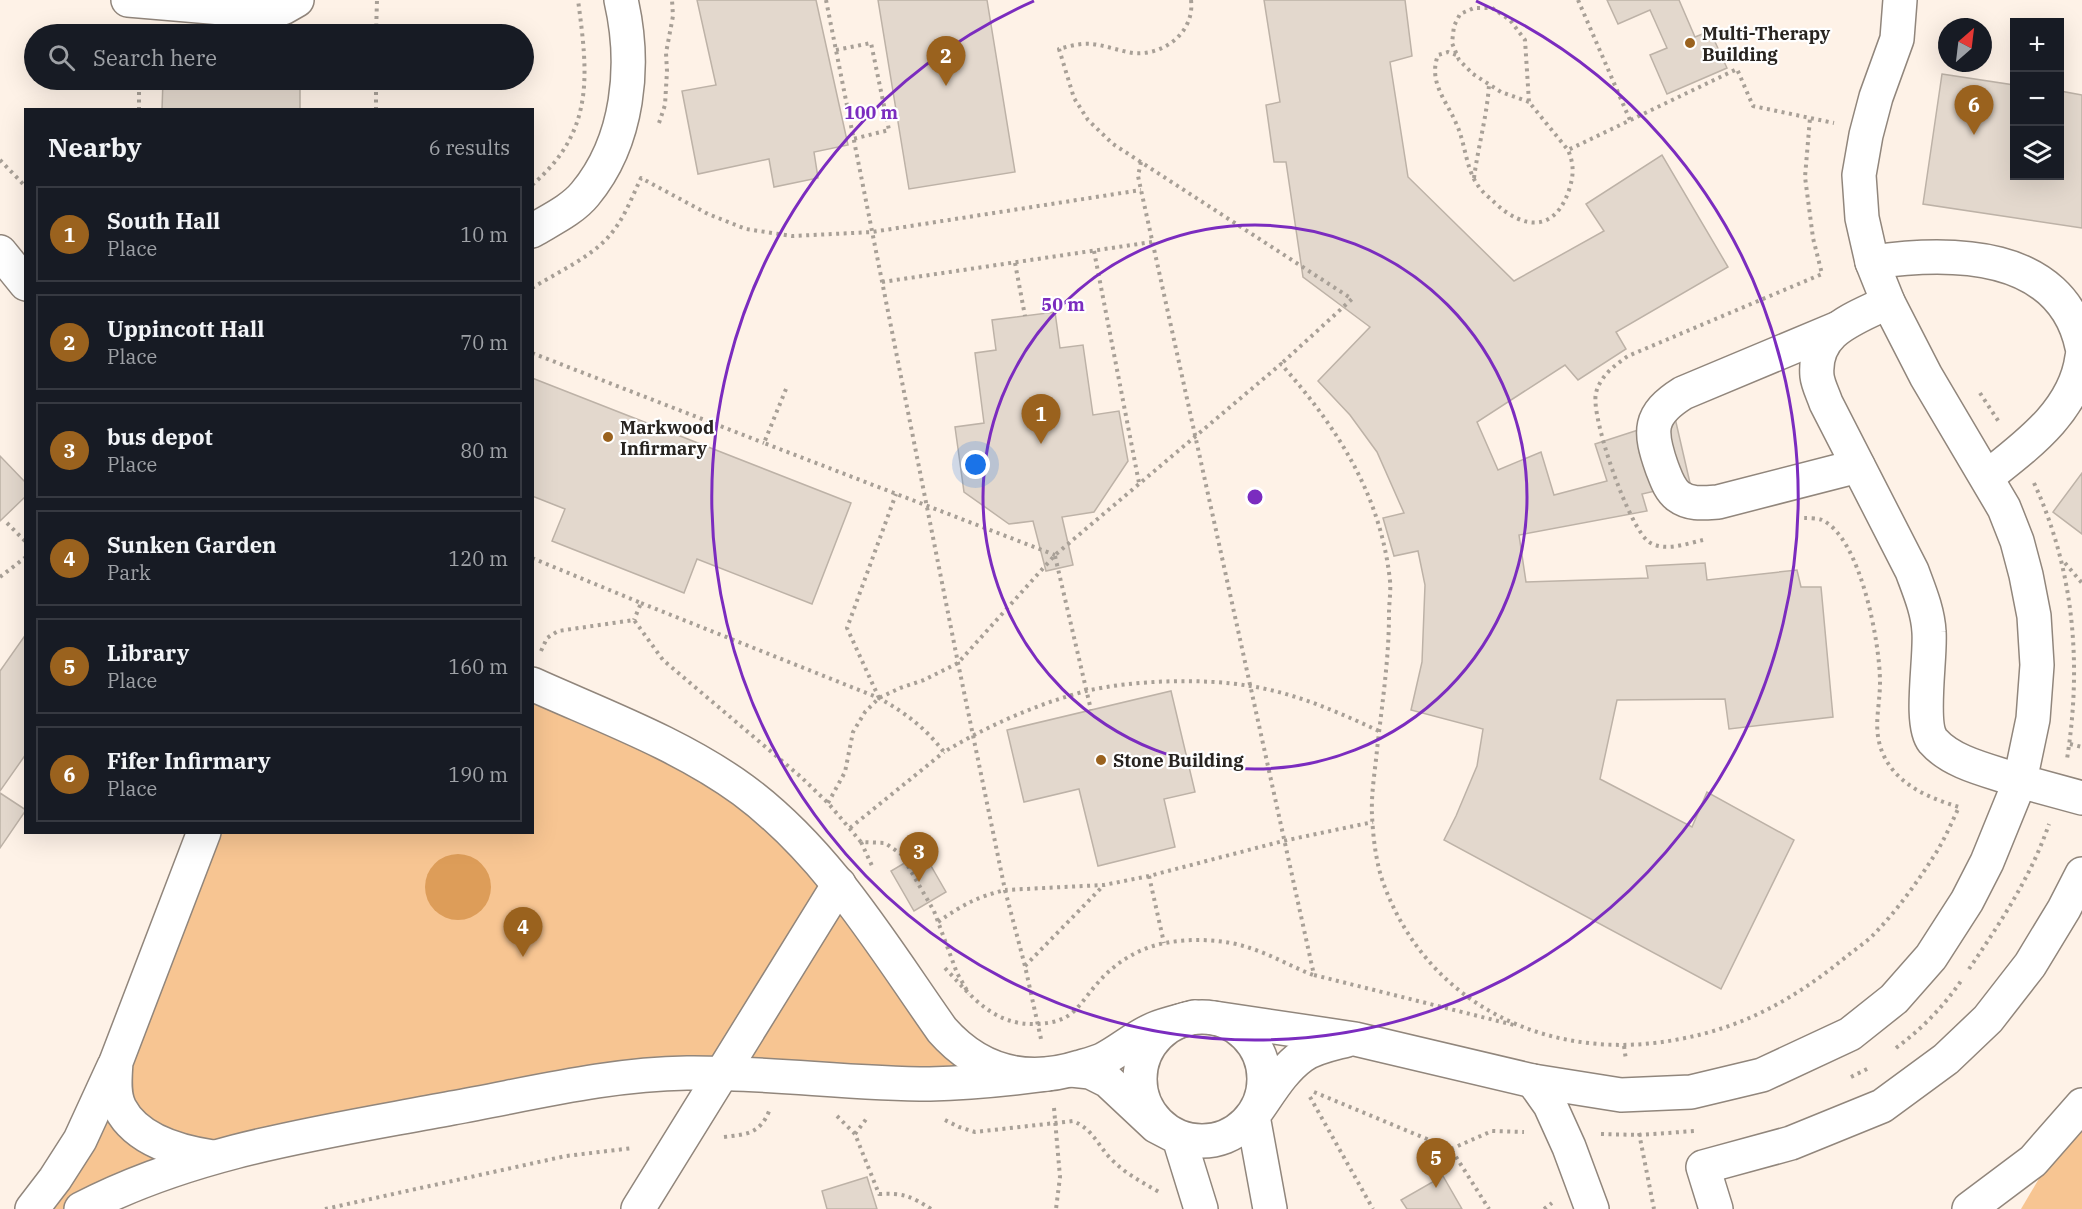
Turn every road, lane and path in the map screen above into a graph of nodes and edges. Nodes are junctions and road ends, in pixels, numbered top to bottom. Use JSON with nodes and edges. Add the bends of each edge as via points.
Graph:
{"nodes":[{"id":1,"x":128,"y":0,"type":"edge"},
{"id":2,"x":297,"y":0,"type":"edge"},
{"id":3,"x":377,"y":0,"type":"edge"},
{"id":4,"x":578,"y":0,"type":"edge"},
{"id":5,"x":621,"y":0,"type":"edge"},
{"id":6,"x":826,"y":0,"type":"edge"},
{"id":7,"x":1191,"y":0,"type":"edge"},
{"id":8,"x":1578,"y":0,"type":"edge"},
{"id":9,"x":1900,"y":0,"type":"edge"},
{"id":10,"x":376,"y":24,"type":"edge"},
{"id":11,"x":836,"y":50,"type":"junction"},
{"id":12,"x":1456,"y":55,"type":"junction"},
{"id":13,"x":1489,"y":85,"type":"junction"},
{"id":14,"x":139,"y":90,"type":"edge"},
{"id":15,"x":376,"y":90,"type":"edge"},
{"id":16,"x":1529,"y":102,"type":"junction"},
{"id":17,"x":139,"y":108,"type":"edge"},
{"id":18,"x":376,"y":108,"type":"edge"},
{"id":19,"x":1810,"y":118,"type":"junction"},
{"id":20,"x":1630,"y":120,"type":"junction"},
{"id":21,"x":1867,"y":130,"type":"junction"},
{"id":22,"x":853,"y":139,"type":"junction"},
{"id":23,"x":1568,"y":150,"type":"junction"},
{"id":24,"x":0,"y":160,"type":"edge"},
{"id":25,"x":1141,"y":162,"type":"junction"},
{"id":26,"x":1474,"y":179,"type":"junction"},
{"id":27,"x":534,"y":183,"type":"edge"},
{"id":28,"x":24,"y":184,"type":"edge"},
{"id":29,"x":1141,"y":190,"type":"junction"},
{"id":30,"x":534,"y":230,"type":"edge"},
{"id":31,"x":872,"y":232,"type":"junction"},
{"id":32,"x":1152,"y":242,"type":"junction"},
{"id":33,"x":1094,"y":251,"type":"junction"},
{"id":34,"x":0,"y":252,"type":"edge"},
{"id":35,"x":1872,"y":262,"type":"junction"},
{"id":36,"x":1015,"y":263,"type":"junction"},
{"id":37,"x":24,"y":282,"type":"edge"},
{"id":38,"x":882,"y":282,"type":"junction"},
{"id":39,"x":534,"y":287,"type":"edge"},
{"id":40,"x":1888,"y":302,"type":"junction"},
{"id":41,"x":1025,"y":316,"type":"dead end"},
{"id":42,"x":1836,"y":329,"type":"junction"},
{"id":43,"x":2082,"y":347,"type":"edge"},
{"id":44,"x":534,"y":353,"type":"edge"},
{"id":45,"x":2082,"y":357,"type":"edge"},
{"id":46,"x":1281,"y":364,"type":"junction"},
{"id":47,"x":1975,"y":385,"type":"dead end"},
{"id":48,"x":786,"y":389,"type":"dead end"},
{"id":49,"x":1196,"y":436,"type":"junction"},
{"id":50,"x":764,"y":443,"type":"junction"},
{"id":51,"x":2019,"y":452,"type":"junction"},
{"id":52,"x":1858,"y":466,"type":"junction"},
{"id":53,"x":1987,"y":477,"type":"junction"},
{"id":54,"x":1139,"y":483,"type":"junction"},
{"id":55,"x":896,"y":494,"type":"junction"},
{"id":56,"x":1794,"y":520,"type":"dead end"},
{"id":57,"x":7,"y":523,"type":"dead end"},
{"id":58,"x":1707,"y":539,"type":"dead end"},
{"id":59,"x":24,"y":540,"type":"edge"},
{"id":60,"x":1055,"y":555,"type":"junction"},
{"id":61,"x":24,"y":559,"type":"edge"},
{"id":62,"x":534,"y":559,"type":"edge"},
{"id":63,"x":2063,"y":560,"type":"junction"},
{"id":64,"x":0,"y":577,"type":"edge"},
{"id":65,"x":2082,"y":583,"type":"edge"},
{"id":66,"x":641,"y":603,"type":"junction"},
{"id":67,"x":634,"y":620,"type":"dead end"},
{"id":68,"x":958,"y":663,"type":"junction"},
{"id":69,"x":534,"y":685,"type":"edge"},
{"id":70,"x":1250,"y":686,"type":"junction"},
{"id":71,"x":1087,"y":691,"type":"junction"},
{"id":72,"x":879,"y":698,"type":"junction"},
{"id":73,"x":1092,"y":710,"type":"dead end"},
{"id":74,"x":1379,"y":730,"type":"junction"},
{"id":75,"x":973,"y":734,"type":"junction"},
{"id":76,"x":2070,"y":744,"type":"junction"},
{"id":77,"x":2082,"y":747,"type":"edge"},
{"id":78,"x":944,"y":752,"type":"junction"},
{"id":79,"x":2020,"y":781,"type":"junction"},
{"id":80,"x":2071,"y":795,"type":"edge"},
{"id":81,"x":828,"y":803,"type":"dead end"},
{"id":82,"x":1373,"y":822,"type":"junction"},
{"id":83,"x":850,"y":828,"type":"dead end"},
{"id":84,"x":203,"y":834,"type":"edge"},
{"id":85,"x":1283,"y":841,"type":"junction"},
{"id":86,"x":2082,"y":874,"type":"edge"},
{"id":87,"x":1149,"y":876,"type":"junction"},
{"id":88,"x":839,"y":884,"type":"junction"},
{"id":89,"x":1104,"y":885,"type":"junction"},
{"id":90,"x":1005,"y":890,"type":"junction"},
{"id":91,"x":938,"y":922,"type":"dead end"},
{"id":92,"x":1164,"y":943,"type":"junction"},
{"id":93,"x":1025,"y":966,"type":"junction"},
{"id":94,"x":1314,"y":975,"type":"junction"},
{"id":95,"x":969,"y":994,"type":"dead end"},
{"id":96,"x":1204,"y":1018,"type":"junction"},
{"id":97,"x":1037,"y":1024,"type":"junction"},
{"id":98,"x":1523,"y":1028,"type":"junction"},
{"id":99,"x":1355,"y":1039,"type":"junction"},
{"id":100,"x":1890,"y":1053,"type":"dead end"},
{"id":101,"x":1880,"y":1060,"type":"dead end"},
{"id":102,"x":116,"y":1062,"type":"junction"},
{"id":103,"x":1060,"y":1072,"type":"junction"},
{"id":104,"x":721,"y":1074,"type":"junction"},
{"id":105,"x":1851,"y":1078,"type":"dead end"},
{"id":106,"x":1533,"y":1081,"type":"junction"},
{"id":107,"x":1597,"y":1091,"type":"junction"},
{"id":108,"x":2082,"y":1105,"type":"edge"},
{"id":109,"x":873,"y":1111,"type":"dead end"},
{"id":110,"x":938,"y":1115,"type":"dead end"},
{"id":111,"x":1253,"y":1116,"type":"junction"},
{"id":112,"x":1056,"y":1122,"type":"junction"},
{"id":113,"x":1702,"y":1130,"type":"dead end"},
{"id":114,"x":855,"y":1134,"type":"dead end"},
{"id":115,"x":1179,"y":1138,"type":"junction"},
{"id":116,"x":1567,"y":1138,"type":"junction"},
{"id":117,"x":1451,"y":1149,"type":"junction"},
{"id":118,"x":213,"y":1157,"type":"junction"},
{"id":119,"x":1165,"y":1196,"type":"dead end"},
{"id":120,"x":32,"y":1209,"type":"edge"},
{"id":121,"x":81,"y":1209,"type":"edge"},
{"id":122,"x":638,"y":1209,"type":"edge"},
{"id":123,"x":1056,"y":1209,"type":"edge"},
{"id":124,"x":1201,"y":1209,"type":"edge"},
{"id":125,"x":1270,"y":1209,"type":"edge"},
{"id":126,"x":1373,"y":1209,"type":"edge"},
{"id":127,"x":1490,"y":1209,"type":"edge"},
{"id":128,"x":1592,"y":1209,"type":"edge"},
{"id":129,"x":1716,"y":1209,"type":"edge"},
{"id":130,"x":1969,"y":1209,"type":"edge"}],
"edges":[{"from":1,"to":2,"type":"lane","via":[[258,11],[283,8]]},
{"from":3,"to":10,"type":"path"},
{"from":4,"to":27,"type":"path","via":[[585,92],[577,127],[564,152]]},
{"from":5,"to":30,"type":"lane","via":[[627,31],[628,82],[611,148],[585,193]]},
{"from":6,"to":11,"type":"path"},
{"from":7,"to":25,"type":"path","via":[[1189,21],[1182,33],[1154,51],[1134,53],[1092,44],[1059,49],[1074,98],[1088,120],[1113,144]]},
{"from":8,"to":20,"type":"path"},
{"from":9,"to":21,"type":"lane","via":[[1897,39]]},
{"from":11,"to":22,"type":"path"},
{"from":11,"to":22,"type":"path","via":[[871,43],[889,130]]},
{"from":12,"to":13,"type":"path"},
{"from":12,"to":16,"type":"path","via":[[1452,43],[1460,14],[1474,8],[1492,8],[1510,20],[1525,40]]},
{"from":12,"to":26,"type":"path","via":[[1438,55],[1434,66],[1436,84],[1457,123]]},
{"from":13,"to":16,"type":"path"},
{"from":13,"to":26,"type":"path"},
{"from":14,"to":17,"type":"path"},
{"from":15,"to":18,"type":"path"},
{"from":16,"to":23,"type":"path"},
{"from":19,"to":20,"type":"path","via":[[1753,106],[1737,69]]},
{"from":19,"to":21,"type":"path"},
{"from":19,"to":58,"type":"path","via":[[1804,177],[1822,274],[1628,356],[1611,368],[1596,393],[1595,409],[1605,447],[1639,532],[1649,542],[1661,546]]},
{"from":20,"to":23,"type":"path"},
{"from":21,"to":35,"type":"lane","via":[[1859,175],[1862,218]]},
{"from":22,"to":31,"type":"path"},
{"from":23,"to":26,"type":"path","via":[[1573,162],[1565,201],[1553,217],[1536,223],[1518,220],[1501,208]]},
{"from":24,"to":28,"type":"path"},
{"from":25,"to":29,"type":"path"},
{"from":25,"to":46,"type":"path","via":[[1352,299]]},
{"from":29,"to":31,"type":"path"},
{"from":29,"to":32,"type":"path"},
{"from":31,"to":38,"type":"path"},
{"from":31,"to":39,"type":"path","via":[[792,236],[746,229],[708,214],[641,178],[609,236],[597,248]]},
{"from":32,"to":33,"type":"path"},
{"from":32,"to":49,"type":"path"},
{"from":33,"to":36,"type":"path"},
{"from":33,"to":54,"type":"path"},
{"from":34,"to":37,"type":"lane"},
{"from":35,"to":40,"type":"lane"},
{"from":35,"to":43,"type":"lane","via":[[1932,256],[1992,262],[2025,272],[2049,287],[2065,306]]},
{"from":36,"to":38,"type":"path"},
{"from":36,"to":41,"type":"path"},
{"from":38,"to":68,"type":"path"},
{"from":40,"to":42,"type":"lane"},
{"from":40,"to":53,"type":"lane","via":[[1926,376]]},
{"from":42,"to":52,"type":"lane","via":[[1818,354],[1817,377]]},
{"from":42,"to":52,"type":"lane","via":[[1683,393],[1668,403],[1654,425],[1656,450],[1670,488],[1678,496],[1699,503],[1718,502]]},
{"from":44,"to":50,"type":"path"},
{"from":45,"to":51,"type":"lane","via":[[2071,391],[2048,424]]},
{"from":46,"to":49,"type":"path"},
{"from":46,"to":74,"type":"path","via":[[1340,440],[1358,472],[1377,522],[1390,582],[1386,686]]},
{"from":47,"to":51,"type":"path"},
{"from":48,"to":50,"type":"path"},
{"from":49,"to":54,"type":"path"},
{"from":49,"to":70,"type":"path"},
{"from":50,"to":55,"type":"path"},
{"from":51,"to":53,"type":"lane"},
{"from":51,"to":63,"type":"path","via":[[2044,505]]},
{"from":52,"to":79,"type":"lane","via":[[1922,596],[1929,631],[1927,731],[1941,748],[1960,760]]},
{"from":53,"to":79,"type":"lane","via":[[2017,541],[2034,616],[2037,665],[2033,719]]},
{"from":54,"to":60,"type":"path"},
{"from":55,"to":60,"type":"path"},
{"from":55,"to":72,"type":"path","via":[[847,628]]},
{"from":56,"to":98,"type":"path","via":[[1821,520],[1834,529],[1863,584],[1878,651],[1880,684],[1876,711],[1884,756],[1913,788],[1959,807],[1935,856],[1875,933],[1787,1000],[1746,1021],[1703,1035],[1624,1046],[1584,1042]]},
{"from":57,"to":59,"type":"path"},
{"from":60,"to":68,"type":"path"},
{"from":60,"to":71,"type":"path"},
{"from":61,"to":64,"type":"path"},
{"from":62,"to":66,"type":"path"},
{"from":63,"to":65,"type":"path"},
{"from":63,"to":76,"type":"path","via":[[2076,634],[2077,686]]},
{"from":66,"to":67,"type":"path"},
{"from":66,"to":72,"type":"path"},
{"from":68,"to":72,"type":"path"},
{"from":68,"to":75,"type":"path"},
{"from":69,"to":88,"type":"lane","via":[[682,753],[724,778],[779,820]]},
{"from":70,"to":71,"type":"path","via":[[1144,683]]},
{"from":70,"to":74,"type":"path","via":[[1295,697]]},
{"from":70,"to":85,"type":"path"},
{"from":71,"to":73,"type":"path"},
{"from":71,"to":75,"type":"path"},
{"from":72,"to":78,"type":"path","via":[[914,720]]},
{"from":72,"to":81,"type":"path","via":[[853,732],[845,772]]},
{"from":74,"to":82,"type":"path"},
{"from":75,"to":78,"type":"path"},
{"from":75,"to":90,"type":"path"},
{"from":76,"to":77,"type":"path"},
{"from":76,"to":80,"type":"path"},
{"from":78,"to":83,"type":"path"},
{"from":79,"to":80,"type":"lane"},
{"from":79,"to":107,"type":"lane","via":[[1968,901],[1931,957],[1894,999],[1850,1034],[1762,1075],[1691,1092],[1621,1095]]},
{"from":80,"to":100,"type":"path","via":[[2013,902],[1953,992],[1918,1032]]},
{"from":82,"to":85,"type":"path"},
{"from":82,"to":98,"type":"path","via":[[1383,884],[1416,946],[1453,987]]},
{"from":84,"to":102,"type":"lane"},
{"from":85,"to":87,"type":"path"},
{"from":85,"to":94,"type":"path"},
{"from":86,"to":129,"type":"lane","via":[[2030,965],[1989,1019],[1946,1059],[1882,1106],[1791,1143],[1703,1167]]},
{"from":87,"to":89,"type":"path"},
{"from":87,"to":92,"type":"path"},
{"from":88,"to":103,"type":"lane","via":[[954,1044],[991,1067],[1019,1074]]},
{"from":88,"to":104,"type":"lane"},
{"from":89,"to":90,"type":"path"},
{"from":89,"to":93,"type":"path"},
{"from":90,"to":91,"type":"path","via":[[963,904]]},
{"from":90,"to":93,"type":"path"},
{"from":92,"to":94,"type":"path","via":[[1223,941]]},
{"from":92,"to":97,"type":"path","via":[[1120,962],[1074,1012],[1050,1023]]},
{"from":93,"to":97,"type":"path"},
{"from":94,"to":98,"type":"path"},
{"from":95,"to":97,"type":"path","via":[[1003,1020]]},
{"from":96,"to":99,"type":"lane"},
{"from":96,"to":103,"type":"lane","via":[[1155,1028],[1102,1060]]},
{"from":96,"to":111,"type":"lane","via":[[1234,1026],[1250,1039],[1260,1057],[1265,1077],[1262,1097]]},
{"from":96,"to":115,"type":"lane","via":[[1174,1023],[1157,1035],[1145,1052],[1140,1072],[1140,1093],[1148,1112]]},
{"from":97,"to":103,"type":"path"},
{"from":99,"to":106,"type":"lane"},
{"from":99,"to":111,"type":"lane","via":[[1303,1055],[1288,1068]]},
{"from":101,"to":105,"type":"path"},
{"from":102,"to":118,"type":"lane","via":[[116,1096],[127,1118],[172,1149]]},
{"from":102,"to":120,"type":"lane","via":[[80,1140]]},
{"from":103,"to":104,"type":"lane","via":[[928,1084]]},
{"from":103,"to":112,"type":"path"},
{"from":103,"to":115,"type":"lane","via":[[1090,1072],[1108,1081],[1156,1126]]},
{"from":104,"to":118,"type":"lane","via":[[604,1080],[279,1140]]},
{"from":104,"to":122,"type":"lane"},
{"from":106,"to":107,"type":"lane"},
{"from":106,"to":116,"type":"lane"},
{"from":107,"to":116,"type":"lane","via":[[1574,1107],[1568,1119]]},
{"from":108,"to":130,"type":"lane","via":[[2033,1161]]},
{"from":109,"to":114,"type":"path"},
{"from":110,"to":112,"type":"path","via":[[975,1132]]},
{"from":111,"to":115,"type":"lane","via":[[1239,1131],[1220,1139],[1199,1142]]},
{"from":111,"to":125,"type":"lane"},
{"from":112,"to":119,"type":"path","via":[[1083,1125],[1126,1173]]},
{"from":112,"to":123,"type":"path","via":[[1060,1177]]},
{"from":113,"to":116,"type":"path"},
{"from":115,"to":124,"type":"lane"},
{"from":116,"to":117,"type":"path","via":[[1492,1131]]},
{"from":116,"to":128,"type":"lane"},
{"from":117,"to":126,"type":"path","via":[[1305,1088]]},
{"from":117,"to":127,"type":"path"},
{"from":118,"to":121,"type":"lane","via":[[108,1195]]}]}
